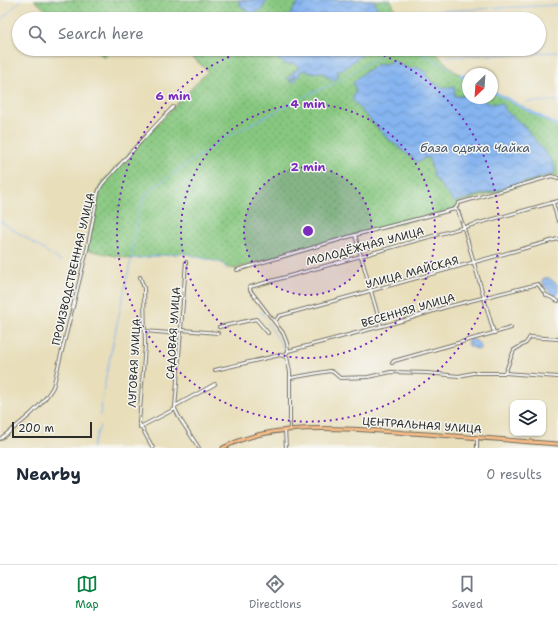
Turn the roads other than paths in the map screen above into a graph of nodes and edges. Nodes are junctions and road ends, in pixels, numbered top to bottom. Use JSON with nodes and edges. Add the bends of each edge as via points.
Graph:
{"nodes":[{"id":1,"x":173,"y":107,"type":"dead end"},
{"id":2,"x":558,"y":178,"type":"edge"},
{"id":3,"x":558,"y":201,"type":"edge"},
{"id":4,"x":553,"y":203,"type":"junction"},
{"id":5,"x":455,"y":209,"type":"junction"},
{"id":6,"x":558,"y":221,"type":"edge"},
{"id":7,"x":464,"y":228,"type":"junction"},
{"id":8,"x":355,"y":235,"type":"junction"},
{"id":9,"x":558,"y":239,"type":"edge"},
{"id":10,"x":362,"y":256,"type":"junction"},
{"id":11,"x":186,"y":262,"type":"dead end"},
{"id":12,"x":474,"y":262,"type":"junction"},
{"id":13,"x":236,"y":270,"type":"dead end"},
{"id":14,"x":140,"y":277,"type":"dead end"},
{"id":15,"x":371,"y":291,"type":"junction"},
{"id":16,"x":484,"y":298,"type":"junction"},
{"id":17,"x":558,"y":301,"type":"edge"},
{"id":18,"x":277,"y":324,"type":"junction"},
{"id":19,"x":219,"y":327,"type":"dead end"},
{"id":20,"x":381,"y":327,"type":"junction"},
{"id":21,"x":511,"y":328,"type":"dead end"},
{"id":22,"x":145,"y":330,"type":"junction"},
{"id":23,"x":181,"y":330,"type":"junction"},
{"id":24,"x":218,"y":333,"type":"dead end"},
{"id":25,"x":268,"y":333,"type":"dead end"},
{"id":26,"x":494,"y":333,"type":"junction"},
{"id":27,"x":181,"y":334,"type":"junction"},
{"id":28,"x":558,"y":339,"type":"edge"},
{"id":29,"x":288,"y":351,"type":"junction"},
{"id":30,"x":285,"y":356,"type":"junction"},
{"id":31,"x":392,"y":363,"type":"dead end"},
{"id":32,"x":215,"y":370,"type":"dead end"},
{"id":33,"x":505,"y":373,"type":"junction"},
{"id":34,"x":290,"y":378,"type":"junction"},
{"id":35,"x":558,"y":378,"type":"edge"},
{"id":36,"x":215,"y":384,"type":"dead end"},
{"id":37,"x":175,"y":406,"type":"junction"},
{"id":38,"x":175,"y":409,"type":"junction"},
{"id":39,"x":140,"y":427,"type":"junction"},
{"id":40,"x":285,"y":430,"type":"junction"},
{"id":41,"x":290,"y":430,"type":"junction"},
{"id":42,"x":477,"y":438,"type":"junction"},
{"id":43,"x":0,"y":439,"type":"edge"},
{"id":44,"x":558,"y":444,"type":"edge"},
{"id":45,"x":153,"y":448,"type":"edge"},
{"id":46,"x":199,"y":448,"type":"edge"},
{"id":47,"x":223,"y":448,"type":"edge"},
{"id":48,"x":286,"y":448,"type":"edge"},
{"id":49,"x":477,"y":448,"type":"edge"}],
"edges":[{"from":1,"to":43,"type":"street","name":"ПРОИЗВОДСТВЕННАЯ УЛИЦА","via":[[100,186],[53,387],[33,413]]},
{"from":2,"to":5,"type":"street","via":[[552,176],[458,203]]},
{"from":3,"to":4,"type":"street","name":"МОЛОДЁЖНАЯ УЛИЦА"},
{"from":4,"to":6,"type":"street"},
{"from":4,"to":7,"type":"street","name":"МОЛОДЁЖНАЯ УЛИЦА"},
{"from":5,"to":7,"type":"street"},
{"from":5,"to":8,"type":"street"},
{"from":7,"to":10,"type":"street","name":"МОЛОДЁЖНАЯ УЛИЦА"},
{"from":7,"to":12,"type":"street"},
{"from":8,"to":10,"type":"street"},
{"from":8,"to":13,"type":"street"},
{"from":9,"to":12,"type":"street","name":"УЛИЦА МАЙСКАЯ"},
{"from":10,"to":15,"type":"street"},
{"from":10,"to":18,"type":"street","name":"МОЛОДЁЖНАЯ УЛИЦА","via":[[250,287]]},
{"from":11,"to":23,"type":"street","name":"САДОВАЯ УЛИЦА"},
{"from":12,"to":15,"type":"street","name":"УЛИЦА МАЙСКАЯ"},
{"from":12,"to":16,"type":"street"},
{"from":14,"to":22,"type":"street","name":"ЛУГОВАЯ УЛИЦА","via":[[144,288]]},
{"from":15,"to":18,"type":"street","name":"УЛИЦА МАЙСКАЯ","via":[[279,316]]},
{"from":15,"to":20,"type":"street"},
{"from":16,"to":17,"type":"street","name":"ВЕСЕННЯЯ УЛИЦА","via":[[538,284],[546,294]]},
{"from":16,"to":20,"type":"street","name":"ВЕСЕННЯЯ УЛИЦА"},
{"from":16,"to":26,"type":"street"},
{"from":18,"to":29,"type":"street","name":"МОЛОДЁЖНАЯ УЛИЦА","via":[[285,338]]},
{"from":19,"to":25,"type":"street","via":[[256,319]]},
{"from":20,"to":29,"type":"street","name":"ВЕСЕННЯЯ УЛИЦА"},
{"from":21,"to":26,"type":"street"},
{"from":22,"to":27,"type":"street"},
{"from":22,"to":39,"type":"street","name":"ЛУГОВАЯ УЛИЦА"},
{"from":23,"to":24,"type":"street"},
{"from":23,"to":27,"type":"street","name":"САДОВАЯ УЛИЦА"},
{"from":26,"to":31,"type":"street"},
{"from":27,"to":37,"type":"street","name":"САДОВАЯ УЛИЦА"},
{"from":28,"to":33,"type":"street","via":[[531,336],[526,343],[514,350]]},
{"from":29,"to":30,"type":"street"},
{"from":30,"to":32,"type":"street"},
{"from":30,"to":34,"type":"street"},
{"from":33,"to":34,"type":"street","via":[[454,376],[391,372],[368,377],[340,378],[330,371]]},
{"from":33,"to":35,"type":"street"},
{"from":34,"to":41,"type":"street"},
{"from":36,"to":37,"type":"street"},
{"from":37,"to":38,"type":"street","name":"САДОВАЯ УЛИЦА"},
{"from":38,"to":39,"type":"street"},
{"from":38,"to":46,"type":"street"},
{"from":39,"to":45,"type":"street"},
{"from":40,"to":41,"type":"main road","name":"ЦЕНТРАЛЬНАЯ УЛИЦА"},
{"from":40,"to":47,"type":"main road","name":"ЦЕНТРАЛЬНАЯ УЛИЦА","via":[[246,437]]},
{"from":40,"to":48,"type":"street"},
{"from":41,"to":42,"type":"main road","name":"ЦЕНТРАЛЬНАЯ УЛИЦА","via":[[376,430]]},
{"from":42,"to":44,"type":"main road","name":"ЦЕНТРАЛЬНАЯ УЛИЦА"},
{"from":42,"to":49,"type":"street"}]}
